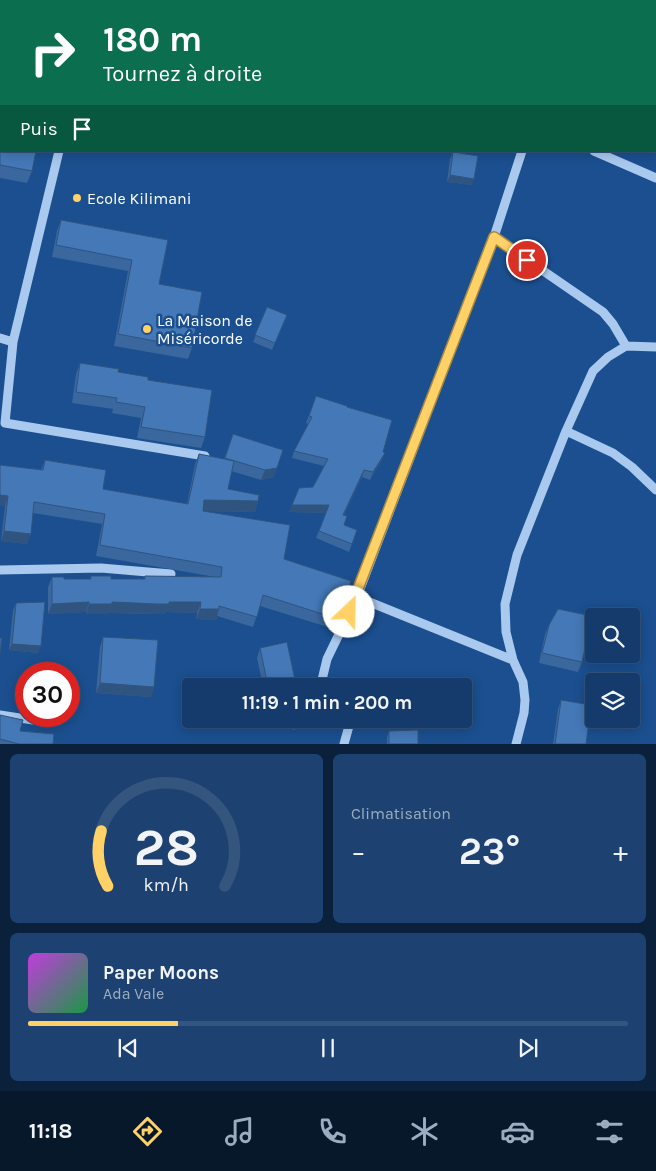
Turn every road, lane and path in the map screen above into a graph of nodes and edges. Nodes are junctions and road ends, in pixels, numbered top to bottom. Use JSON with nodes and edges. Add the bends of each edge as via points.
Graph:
{"nodes":[{"id":1,"x":59,"y":152,"type":"edge"},
{"id":2,"x":522,"y":152,"type":"edge"},
{"id":3,"x":596,"y":152,"type":"edge"},
{"id":4,"x":656,"y":178,"type":"edge"},
{"id":5,"x":494,"y":237,"type":"junction"},
{"id":6,"x":0,"y":338,"type":"edge"},
{"id":7,"x":13,"y":342,"type":"junction"},
{"id":8,"x":626,"y":346,"type":"junction"},
{"id":9,"x":656,"y":347,"type":"edge"},
{"id":10,"x":566,"y":431,"type":"junction"},
{"id":11,"x":205,"y":456,"type":"edge"},
{"id":12,"x":656,"y":490,"type":"edge"},
{"id":13,"x":0,"y":570,"type":"edge"},
{"id":14,"x":171,"y":574,"type":"edge"},
{"id":15,"x":356,"y":597,"type":"junction"},
{"id":16,"x":513,"y":660,"type":"junction"},
{"id":17,"x":322,"y":678,"type":"edge"},
{"id":18,"x":0,"y":715,"type":"edge"},
{"id":19,"x":15,"y":717,"type":"edge"},
{"id":20,"x":348,"y":728,"type":"edge"},
{"id":21,"x":344,"y":744,"type":"edge"},
{"id":22,"x":516,"y":744,"type":"edge"}],
"edges":[{"from":1,"to":7,"type":"street"},
{"from":2,"to":5,"type":"street"},
{"from":3,"to":4,"type":"street"},
{"from":5,"to":8,"type":"street","via":[[603,312]]},
{"from":5,"to":15,"type":"street"},
{"from":6,"to":7,"type":"street"},
{"from":7,"to":11,"type":"street","via":[[5,424]]},
{"from":8,"to":9,"type":"street"},
{"from":8,"to":10,"type":"street","via":[[593,371]]},
{"from":10,"to":12,"type":"street","via":[[613,453]]},
{"from":10,"to":16,"type":"street","via":[[517,555],[505,604],[506,632]]},
{"from":13,"to":14,"type":"street","via":[[101,568]]},
{"from":15,"to":16,"type":"street"},
{"from":15,"to":17,"type":"street","via":[[327,659]]},
{"from":16,"to":22,"type":"street","via":[[523,682],[525,700]]},
{"from":18,"to":19,"type":"street"},
{"from":20,"to":21,"type":"street"}]}
